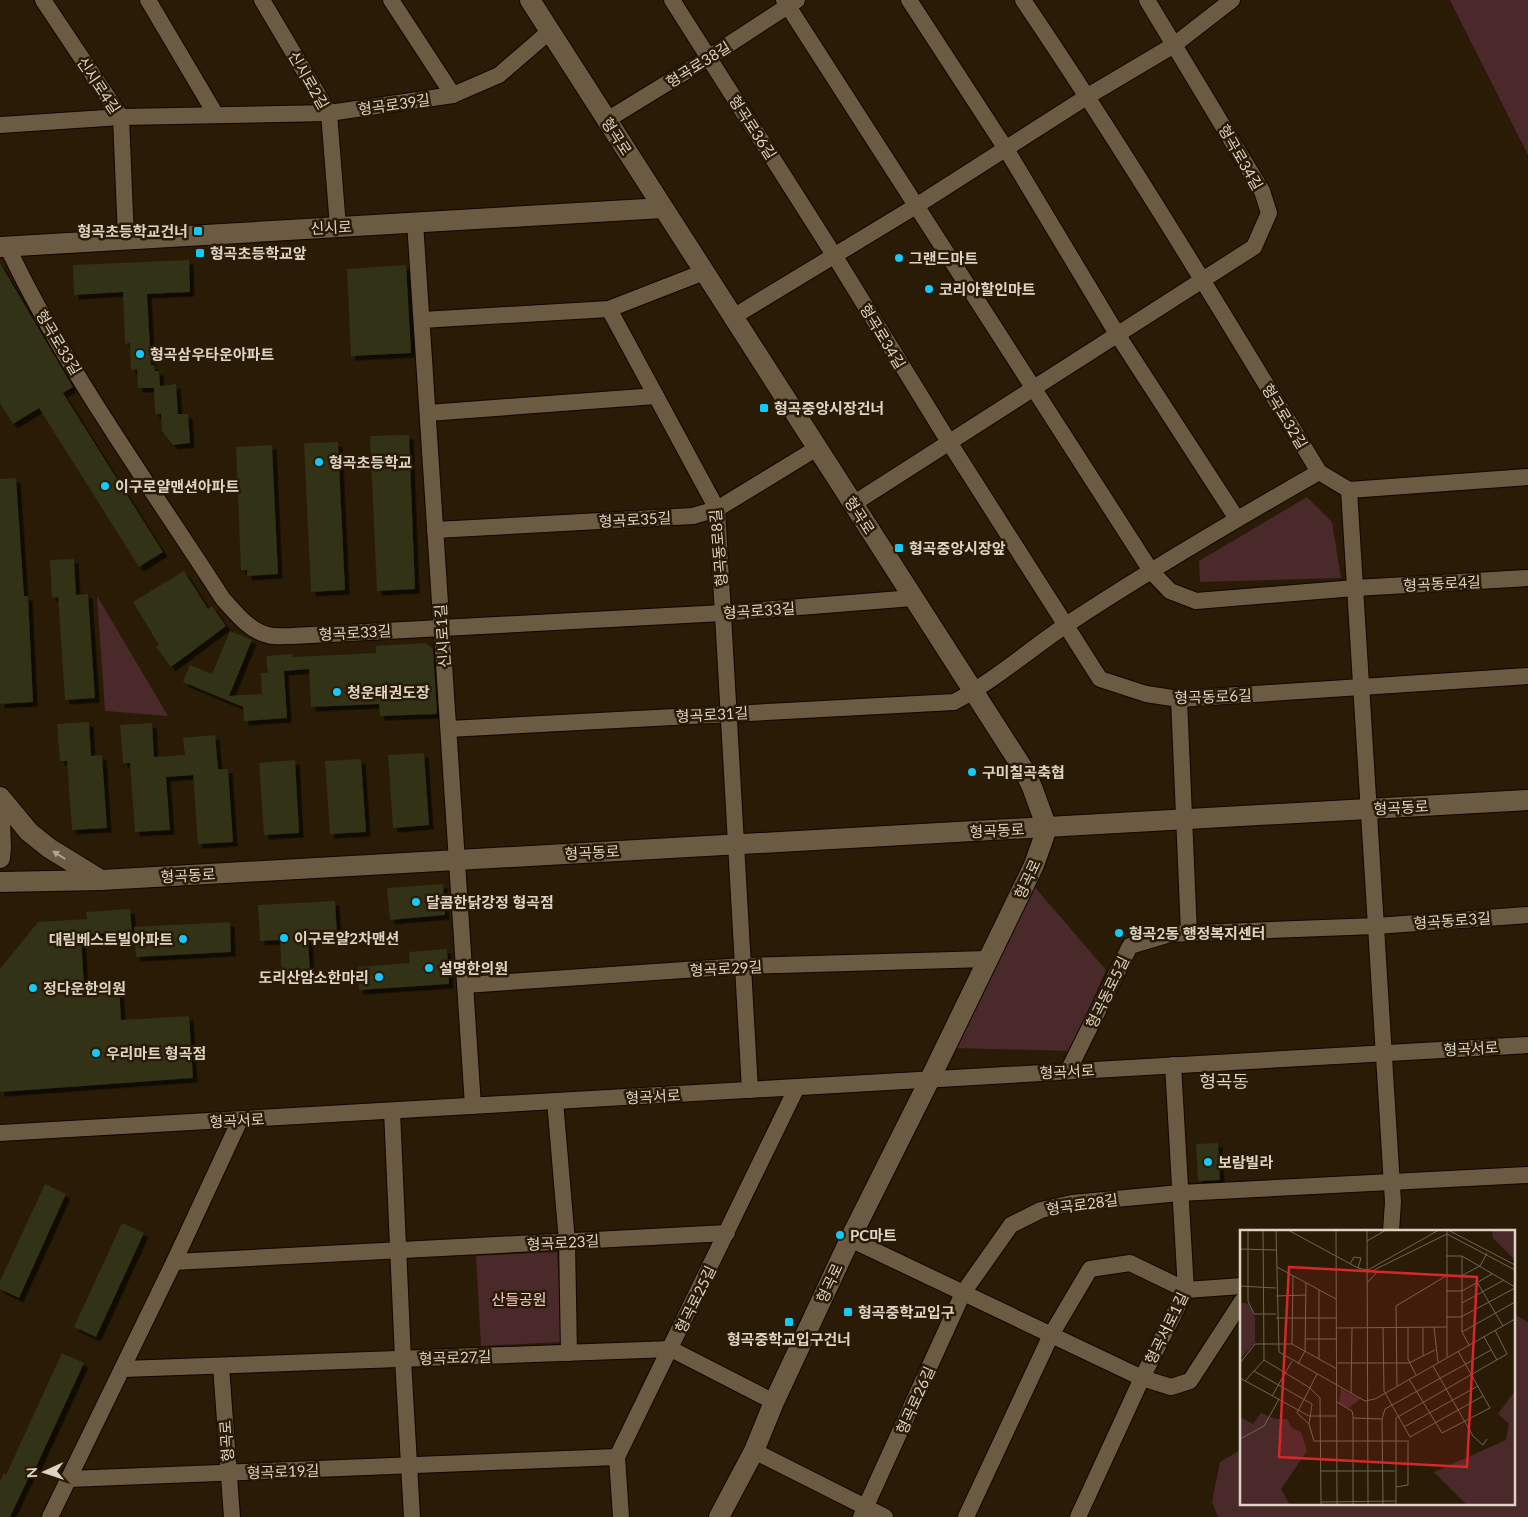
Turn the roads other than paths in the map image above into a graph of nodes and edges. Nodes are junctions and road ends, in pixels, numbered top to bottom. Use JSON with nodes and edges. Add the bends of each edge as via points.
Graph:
{"nodes":[{"id":1,"x":43,"y":0,"type":"edge"},
{"id":2,"x":148,"y":0,"type":"edge"},
{"id":3,"x":262,"y":0,"type":"edge"},
{"id":4,"x":391,"y":0,"type":"edge"},
{"id":5,"x":530,"y":0,"type":"edge"},
{"id":6,"x":672,"y":0,"type":"edge"},
{"id":7,"x":909,"y":0,"type":"edge"},
{"id":8,"x":1023,"y":0,"type":"edge"},
{"id":9,"x":1147,"y":0,"type":"edge"},
{"id":10,"x":1232,"y":0,"type":"edge"},
{"id":11,"x":790,"y":2,"type":"edge"},
{"id":12,"x":550,"y":31,"type":"junction"},
{"id":13,"x":1174,"y":45,"type":"junction"},
{"id":14,"x":708,"y":58,"type":"junction"},
{"id":15,"x":453,"y":96,"type":"junction"},
{"id":16,"x":1088,"y":96,"type":"junction"},
{"id":17,"x":329,"y":113,"type":"junction"},
{"id":18,"x":216,"y":115,"type":"junction"},
{"id":19,"x":121,"y":117,"type":"junction"},
{"id":20,"x":607,"y":120,"type":"junction"},
{"id":21,"x":0,"y":125,"type":"edge"},
{"id":22,"x":1006,"y":149,"type":"junction"},
{"id":23,"x":916,"y":206,"type":"junction"},
{"id":24,"x":663,"y":208,"type":"junction"},
{"id":25,"x":415,"y":222,"type":"junction"},
{"id":26,"x":338,"y":227,"type":"junction"},
{"id":27,"x":126,"y":239,"type":"junction"},
{"id":28,"x":3,"y":246,"type":"edge"},
{"id":29,"x":834,"y":254,"type":"junction"},
{"id":30,"x":704,"y":272,"type":"junction"},
{"id":31,"x":1203,"y":279,"type":"junction"},
{"id":32,"x":609,"y":309,"type":"junction"},
{"id":33,"x":733,"y":317,"type":"junction"},
{"id":34,"x":422,"y":320,"type":"junction"},
{"id":35,"x":1117,"y":334,"type":"junction"},
{"id":36,"x":1034,"y":387,"type":"junction"},
{"id":37,"x":656,"y":396,"type":"junction"},
{"id":38,"x":428,"y":413,"type":"junction"},
{"id":39,"x":949,"y":442,"type":"junction"},
{"id":40,"x":817,"y":448,"type":"junction"},
{"id":41,"x":1319,"y":472,"type":"junction"},
{"id":42,"x":1528,"y":477,"type":"edge"},
{"id":43,"x":1349,"y":490,"type":"junction"},
{"id":44,"x":852,"y":504,"type":"junction"},
{"id":45,"x":718,"y":510,"type":"junction"},
{"id":46,"x":1237,"y":519,"type":"junction"},
{"id":47,"x":436,"y":530,"type":"junction"},
{"id":48,"x":1151,"y":571,"type":"junction"},
{"id":49,"x":1528,"y":578,"type":"edge"},
{"id":50,"x":1355,"y":588,"type":"junction"},
{"id":51,"x":913,"y":598,"type":"junction"},
{"id":52,"x":723,"y":613,"type":"junction"},
{"id":53,"x":1066,"y":626,"type":"junction"},
{"id":54,"x":442,"y":627,"type":"junction"},
{"id":55,"x":1528,"y":676,"type":"edge"},
{"id":56,"x":1361,"y":687,"type":"junction"},
{"id":57,"x":973,"y":692,"type":"junction"},
{"id":58,"x":1179,"y":699,"type":"junction"},
{"id":59,"x":729,"y":713,"type":"junction"},
{"id":60,"x":449,"y":729,"type":"junction"},
{"id":61,"x":0,"y":797,"type":"edge"},
{"id":62,"x":1528,"y":800,"type":"edge"},
{"id":63,"x":1369,"y":809,"type":"junction"},
{"id":64,"x":1184,"y":820,"type":"junction"},
{"id":65,"x":0,"y":822,"type":"edge"},
{"id":66,"x":1047,"y":828,"type":"junction"},
{"id":67,"x":736,"y":844,"type":"junction"},
{"id":68,"x":0,"y":858,"type":"edge"},
{"id":69,"x":457,"y":860,"type":"junction"},
{"id":70,"x":101,"y":880,"type":"junction"},
{"id":71,"x":0,"y":882,"type":"edge"},
{"id":72,"x":1528,"y":915,"type":"edge"},
{"id":73,"x":1376,"y":926,"type":"junction"},
{"id":74,"x":1189,"y":933,"type":"junction"},
{"id":75,"x":987,"y":959,"type":"junction"},
{"id":76,"x":743,"y":966,"type":"junction"},
{"id":77,"x":465,"y":985,"type":"junction"},
{"id":78,"x":1528,"y":1045,"type":"edge"},
{"id":79,"x":1384,"y":1053,"type":"junction"},
{"id":80,"x":1173,"y":1065,"type":"junction"},
{"id":81,"x":1068,"y":1071,"type":"junction"},
{"id":82,"x":930,"y":1079,"type":"junction"},
{"id":83,"x":797,"y":1087,"type":"junction"},
{"id":84,"x":750,"y":1090,"type":"junction"},
{"id":85,"x":555,"y":1101,"type":"junction"},
{"id":86,"x":474,"y":1106,"type":"junction"},
{"id":87,"x":392,"y":1111,"type":"junction"},
{"id":88,"x":240,"y":1120,"type":"junction"},
{"id":89,"x":0,"y":1134,"type":"edge"},
{"id":90,"x":1528,"y":1175,"type":"edge"},
{"id":91,"x":1392,"y":1182,"type":"junction"},
{"id":92,"x":1180,"y":1194,"type":"junction"},
{"id":93,"x":1391,"y":1230,"type":"edge"},
{"id":94,"x":727,"y":1233,"type":"junction"},
{"id":95,"x":850,"y":1239,"type":"junction"},
{"id":96,"x":567,"y":1242,"type":"junction"},
{"id":97,"x":399,"y":1250,"type":"junction"},
{"id":98,"x":174,"y":1262,"type":"junction"},
{"id":99,"x":1240,"y":1286,"type":"edge"},
{"id":100,"x":1186,"y":1290,"type":"junction"},
{"id":101,"x":963,"y":1293,"type":"junction"},
{"id":102,"x":1240,"y":1303,"type":"edge"},
{"id":103,"x":1051,"y":1335,"type":"junction"},
{"id":104,"x":670,"y":1349,"type":"junction"},
{"id":105,"x":570,"y":1353,"type":"junction"},
{"id":106,"x":403,"y":1359,"type":"junction"},
{"id":107,"x":221,"y":1366,"type":"junction"},
{"id":108,"x":123,"y":1369,"type":"junction"},
{"id":109,"x":1142,"y":1378,"type":"junction"},
{"id":110,"x":774,"y":1402,"type":"junction"},
{"id":111,"x":754,"y":1451,"type":"junction"},
{"id":112,"x":617,"y":1457,"type":"junction"},
{"id":113,"x":408,"y":1466,"type":"junction"},
{"id":114,"x":229,"y":1474,"type":"junction"},
{"id":115,"x":69,"y":1479,"type":"junction"},
{"id":116,"x":864,"y":1512,"type":"edge"},
{"id":117,"x":50,"y":1517,"type":"edge"},
{"id":118,"x":232,"y":1517,"type":"edge"},
{"id":119,"x":412,"y":1517,"type":"edge"},
{"id":120,"x":621,"y":1517,"type":"edge"},
{"id":121,"x":719,"y":1517,"type":"edge"},
{"id":122,"x":885,"y":1517,"type":"edge"},
{"id":123,"x":966,"y":1517,"type":"edge"},
{"id":124,"x":1078,"y":1517,"type":"edge"}],
"edges":[{"from":1,"to":19,"type":"street","name":"신시로4길"},
{"from":2,"to":18,"type":"street"},
{"from":3,"to":17,"type":"street","name":"신시로2길"},
{"from":4,"to":15,"type":"street","name":"형곡로39길"},
{"from":5,"to":12,"type":"street","name":"형곡로"},
{"from":6,"to":14,"type":"street","name":"형곡로36길"},
{"from":7,"to":22,"type":"street"},
{"from":8,"to":16,"type":"street"},
{"from":9,"to":13,"type":"street"},
{"from":10,"to":13,"type":"street"},
{"from":11,"to":14,"type":"street","name":"형곡로38길"},
{"from":11,"to":23,"type":"street"},
{"from":12,"to":15,"type":"street","name":"형곡로39길","via":[[499,75]]},
{"from":12,"to":20,"type":"street","name":"형곡로"},
{"from":13,"to":16,"type":"street"},
{"from":13,"to":31,"type":"street","name":"형곡로34길","via":[[1262,191],[1269,213],[1254,247]]},
{"from":14,"to":20,"type":"street","name":"형곡로38길"},
{"from":14,"to":29,"type":"street","name":"형곡로36길"},
{"from":15,"to":17,"type":"street","name":"형곡로39길"},
{"from":16,"to":22,"type":"street"},
{"from":16,"to":31,"type":"street"},
{"from":17,"to":18,"type":"street","name":"형곡로39길"},
{"from":17,"to":26,"type":"street","name":"신시로2길"},
{"from":18,"to":19,"type":"street","name":"형곡로39길"},
{"from":19,"to":21,"type":"street","name":"형곡로39길"},
{"from":19,"to":27,"type":"street","name":"신시로4길"},
{"from":20,"to":24,"type":"street","name":"형곡로"},
{"from":22,"to":23,"type":"street"},
{"from":22,"to":35,"type":"street"},
{"from":23,"to":29,"type":"street"},
{"from":23,"to":36,"type":"street"},
{"from":24,"to":25,"type":"street","name":"신시로"},
{"from":24,"to":30,"type":"street","name":"형곡로"},
{"from":25,"to":26,"type":"street","name":"신시로"},
{"from":25,"to":34,"type":"street","name":"신시로1길"},
{"from":26,"to":27,"type":"street","name":"신시로"},
{"from":27,"to":28,"type":"street","name":"신시로"},
{"from":28,"to":54,"type":"street","name":"형곡로33길","via":[[102,414],[222,599],[237,615],[254,629],[268,635]]},
{"from":29,"to":33,"type":"street"},
{"from":29,"to":39,"type":"street","name":"형곡로34길"},
{"from":30,"to":32,"type":"street"},
{"from":30,"to":33,"type":"street","name":"형곡로"},
{"from":31,"to":35,"type":"street","name":"형곡로34길"},
{"from":31,"to":41,"type":"street","name":"형곡로32길"},
{"from":32,"to":34,"type":"street"},
{"from":32,"to":37,"type":"street","name":"형곡동로8길"},
{"from":33,"to":40,"type":"street","name":"형곡로"},
{"from":34,"to":38,"type":"street","name":"신시로1길"},
{"from":35,"to":36,"type":"street","name":"형곡로34길"},
{"from":35,"to":46,"type":"street"},
{"from":36,"to":39,"type":"street","name":"형곡로34길"},
{"from":36,"to":48,"type":"street"},
{"from":37,"to":38,"type":"street"},
{"from":37,"to":45,"type":"street","name":"형곡동로8길"},
{"from":38,"to":47,"type":"street","name":"신시로1길"},
{"from":39,"to":44,"type":"street","name":"형곡로34길"},
{"from":39,"to":53,"type":"street"},
{"from":40,"to":44,"type":"street","name":"형곡로"},
{"from":40,"to":45,"type":"street","name":"형곡로35길"},
{"from":41,"to":43,"type":"street"},
{"from":41,"to":46,"type":"street"},
{"from":42,"to":43,"type":"street"},
{"from":43,"to":50,"type":"street"},
{"from":44,"to":51,"type":"street","name":"형곡로"},
{"from":45,"to":47,"type":"street","name":"형곡로35길","via":[[693,516]]},
{"from":45,"to":52,"type":"street","name":"형곡동로8길"},
{"from":46,"to":48,"type":"street"},
{"from":47,"to":54,"type":"street","name":"신시로1길"},
{"from":48,"to":50,"type":"street","via":[[1170,591],[1196,601]]},
{"from":48,"to":53,"type":"street"},
{"from":49,"to":50,"type":"street","name":"형곡동로4길"},
{"from":50,"to":56,"type":"street"},
{"from":51,"to":52,"type":"street","name":"형곡로33길"},
{"from":51,"to":57,"type":"street","name":"형곡로"},
{"from":52,"to":54,"type":"street","name":"형곡로33길"},
{"from":52,"to":59,"type":"street","name":"형곡동로8길"},
{"from":53,"to":57,"type":"street"},
{"from":53,"to":58,"type":"street","name":"형곡동로6길","via":[[1100,679],[1146,694]]},
{"from":54,"to":60,"type":"street","name":"신시로1길"},
{"from":55,"to":56,"type":"street"},
{"from":56,"to":58,"type":"street","name":"형곡동로6길"},
{"from":56,"to":63,"type":"street"},
{"from":57,"to":59,"type":"street","name":"형곡로31길","via":[[954,702]]},
{"from":57,"to":66,"type":"street","name":"형곡로","via":[[1024,770]]},
{"from":58,"to":64,"type":"street"},
{"from":59,"to":60,"type":"street","name":"형곡로31길"},
{"from":59,"to":67,"type":"street","name":"형곡동로8길"},
{"from":60,"to":69,"type":"street","name":"신시로1길"},
{"from":70,"to":61,"type":"street","one_way":true,"via":[[29,832]]},
{"from":62,"to":63,"type":"street","name":"형곡동로"},
{"from":63,"to":64,"type":"street","name":"형곡동로"},
{"from":63,"to":73,"type":"street"},
{"from":64,"to":66,"type":"street","name":"형곡동로"},
{"from":64,"to":74,"type":"street"},
{"from":65,"to":68,"type":"street"},
{"from":66,"to":67,"type":"street","name":"형곡동로"},
{"from":66,"to":75,"type":"street","name":"형곡로","via":[[1034,865]]},
{"from":67,"to":69,"type":"street","name":"형곡동로"},
{"from":67,"to":76,"type":"street"},
{"from":69,"to":70,"type":"street","name":"형곡동로"},
{"from":69,"to":77,"type":"street"},
{"from":70,"to":71,"type":"street","name":"형곡동로"},
{"from":72,"to":73,"type":"street","name":"형곡동로3길"},
{"from":73,"to":74,"type":"street","name":"형곡동로5길"},
{"from":73,"to":79,"type":"street"},
{"from":74,"to":81,"type":"street","name":"형곡동로5길","via":[[1170,934],[1130,946]]},
{"from":75,"to":76,"type":"street","name":"형곡로29길"},
{"from":75,"to":82,"type":"street","name":"형곡로"},
{"from":76,"to":77,"type":"street","name":"형곡로29길"},
{"from":76,"to":84,"type":"street"},
{"from":77,"to":86,"type":"street"},
{"from":78,"to":79,"type":"street","name":"형곡서로"},
{"from":79,"to":80,"type":"street","name":"형곡서로"},
{"from":79,"to":91,"type":"street"},
{"from":80,"to":81,"type":"street","name":"형곡서로"},
{"from":80,"to":92,"type":"street","name":"형곡서로1길"},
{"from":81,"to":82,"type":"street","name":"형곡서로"},
{"from":82,"to":83,"type":"street","name":"형곡서로"},
{"from":82,"to":95,"type":"street","name":"형곡로"},
{"from":83,"to":84,"type":"street","name":"형곡서로"},
{"from":83,"to":94,"type":"street","name":"형곡로25길"},
{"from":84,"to":85,"type":"street","name":"형곡서로"},
{"from":85,"to":86,"type":"street","name":"형곡서로"},
{"from":85,"to":96,"type":"street"},
{"from":86,"to":87,"type":"street","name":"형곡서로"},
{"from":87,"to":88,"type":"street","name":"형곡서로"},
{"from":87,"to":97,"type":"street"},
{"from":88,"to":89,"type":"street","name":"형곡서로"},
{"from":88,"to":98,"type":"street"},
{"from":90,"to":91,"type":"street"},
{"from":91,"to":92,"type":"street"},
{"from":91,"to":93,"type":"street"},
{"from":92,"to":100,"type":"street","name":"형곡서로1길"},
{"from":92,"to":101,"type":"street","name":"형곡로28길","via":[[1072,1202],[1041,1210],[1011,1225]]},
{"from":94,"to":96,"type":"street","name":"형곡로23길"},
{"from":94,"to":104,"type":"street","name":"형곡로25길"},
{"from":95,"to":101,"type":"street"},
{"from":95,"to":110,"type":"street","name":"형곡로"},
{"from":96,"to":97,"type":"street","name":"형곡로23길"},
{"from":96,"to":105,"type":"street"},
{"from":97,"to":98,"type":"street"},
{"from":97,"to":106,"type":"street"},
{"from":98,"to":108,"type":"street"},
{"from":99,"to":100,"type":"street"},
{"from":100,"to":103,"type":"street","via":[[1130,1262],[1090,1269]]},
{"from":100,"to":109,"type":"street","name":"형곡서로1길"},
{"from":101,"to":103,"type":"street"},
{"from":101,"to":116,"type":"street","name":"형곡로26길"},
{"from":102,"to":109,"type":"street","via":[[1190,1381],[1171,1387]]},
{"from":103,"to":109,"type":"street"},
{"from":103,"to":123,"type":"street"},
{"from":104,"to":105,"type":"street","name":"형곡로27길"},
{"from":104,"to":110,"type":"street","name":"형곡로27길"},
{"from":104,"to":112,"type":"street","name":"형곡로25길"},
{"from":105,"to":106,"type":"street","name":"형곡로27길"},
{"from":106,"to":107,"type":"street","name":"형곡로27길"},
{"from":106,"to":113,"type":"street"},
{"from":107,"to":108,"type":"street","name":"형곡로27길"},
{"from":107,"to":114,"type":"street","name":"형곡로"},
{"from":108,"to":115,"type":"street"},
{"from":109,"to":124,"type":"street","name":"형곡서로1길"},
{"from":110,"to":111,"type":"street","name":"형곡로"},
{"from":111,"to":116,"type":"street"},
{"from":111,"to":121,"type":"street","name":"형곡로"},
{"from":112,"to":113,"type":"street"},
{"from":112,"to":120,"type":"street","name":"형곡로25길"},
{"from":113,"to":114,"type":"street","name":"형곡로19길"},
{"from":113,"to":119,"type":"street"},
{"from":114,"to":115,"type":"street","name":"형곡로19길"},
{"from":114,"to":118,"type":"street","name":"형곡로"},
{"from":115,"to":117,"type":"street"},
{"from":116,"to":122,"type":"street"}]}
